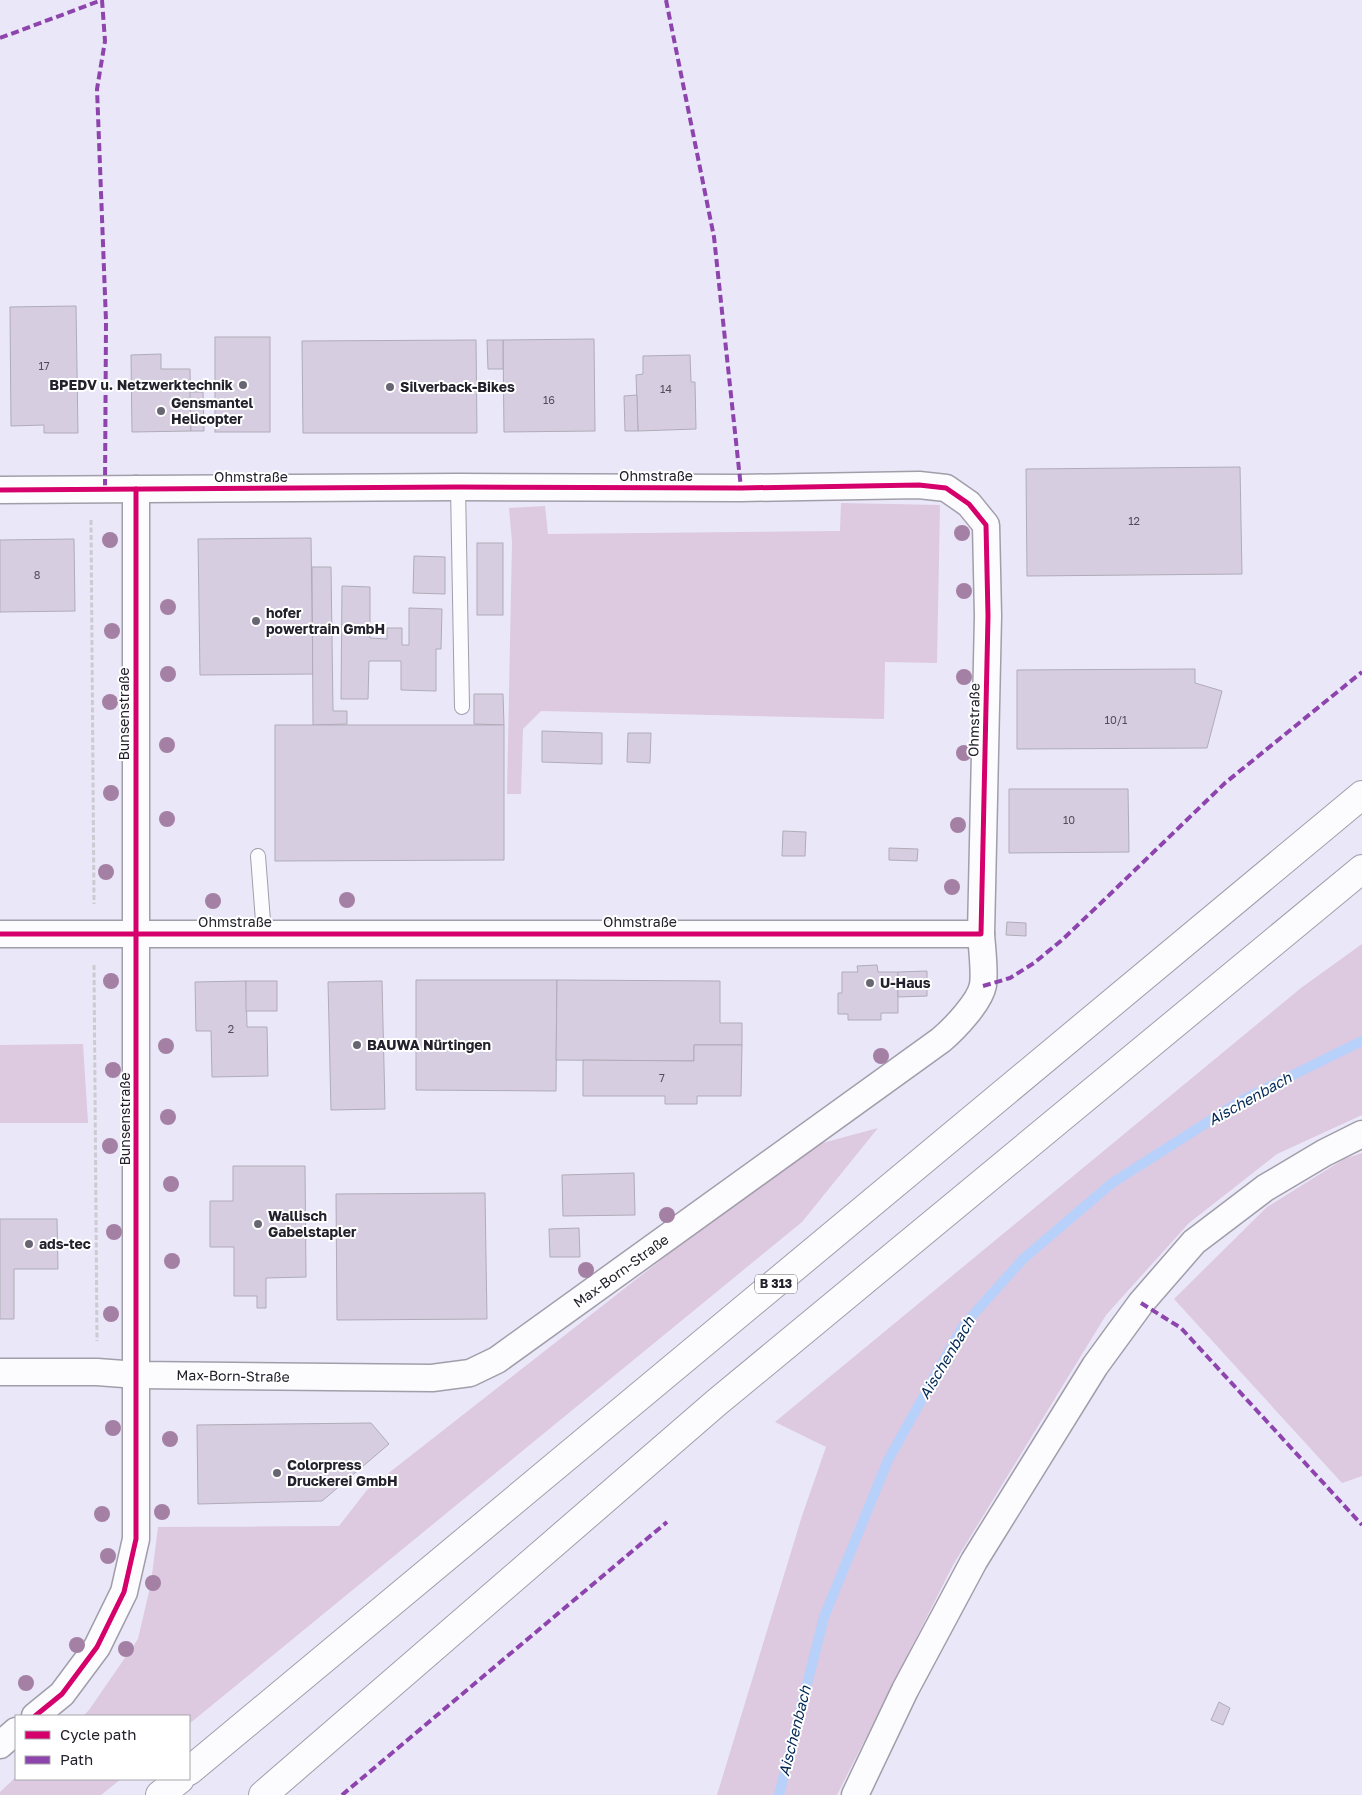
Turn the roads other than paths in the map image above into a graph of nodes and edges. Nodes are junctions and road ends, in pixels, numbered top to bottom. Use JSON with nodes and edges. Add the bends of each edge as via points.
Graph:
{"nodes":[{"id":1,"x":458,"y":487,"type":"junction"},
{"id":2,"x":136,"y":489,"type":"junction"},
{"id":3,"x":0,"y":490,"type":"edge"},
{"id":4,"x":462,"y":707,"type":"dead end"},
{"id":5,"x":1362,"y":795,"type":"edge"},
{"id":6,"x":258,"y":856,"type":"dead end"},
{"id":7,"x":1362,"y":870,"type":"edge"},
{"id":8,"x":0,"y":934,"type":"edge"},
{"id":9,"x":135,"y":934,"type":"junction"},
{"id":10,"x":264,"y":934,"type":"junction"},
{"id":11,"x":981,"y":934,"type":"junction"},
{"id":12,"x":1362,"y":1134,"type":"edge"},
{"id":13,"x":0,"y":1372,"type":"edge"},
{"id":14,"x":137,"y":1375,"type":"junction"},
{"id":15,"x":36,"y":1715,"type":"edge"},
{"id":16,"x":15,"y":1733,"type":"edge"},
{"id":17,"x":0,"y":1745,"type":"edge"},
{"id":18,"x":190,"y":1771,"type":"edge"},
{"id":19,"x":179,"y":1780,"type":"edge"},
{"id":20,"x":160,"y":1795,"type":"edge"},
{"id":21,"x":263,"y":1795,"type":"edge"},
{"id":22,"x":855,"y":1795,"type":"edge"}],
"edges":[{"from":1,"to":2,"type":"street","name":"Ohmstraße"},
{"from":1,"to":4,"type":"lane"},
{"from":1,"to":11,"type":"street","name":"Ohmstraße","via":[[919,485],[946,488],[969,504],[986,525],[988,554]]},
{"from":2,"to":3,"type":"street","name":"Ohmstraße"},
{"from":2,"to":9,"type":"street","name":"Bunsenstraße"},
{"from":5,"to":18,"type":"highway","number":"B 313"},
{"from":6,"to":10,"type":"lane"},
{"from":7,"to":21,"type":"highway","via":[[716,1403]]},
{"from":8,"to":9,"type":"street","name":"Ohmstraße"},
{"from":9,"to":10,"type":"street","name":"Ohmstraße"},
{"from":9,"to":14,"type":"street","name":"Bunsenstraße"},
{"from":10,"to":11,"type":"street","name":"Ohmstraße"},
{"from":11,"to":14,"type":"street","name":"Max-Born-Straße","via":[[983,986],[972,1007],[954,1029],[497,1360],[470,1373],[432,1378]]},
{"from":12,"to":22,"type":"street","via":[[1265,1188],[1194,1242],[1141,1302],[1095,1366],[974,1561],[905,1690]]},
{"from":13,"to":14,"type":"street","name":"Max-Born-Straße"},
{"from":14,"to":15,"type":"street","name":"Bunsenstraße","via":[[136,1539],[124,1592],[98,1647],[62,1694]]},
{"from":16,"to":17,"type":"street"},
{"from":19,"to":20,"type":"highway"}]}
